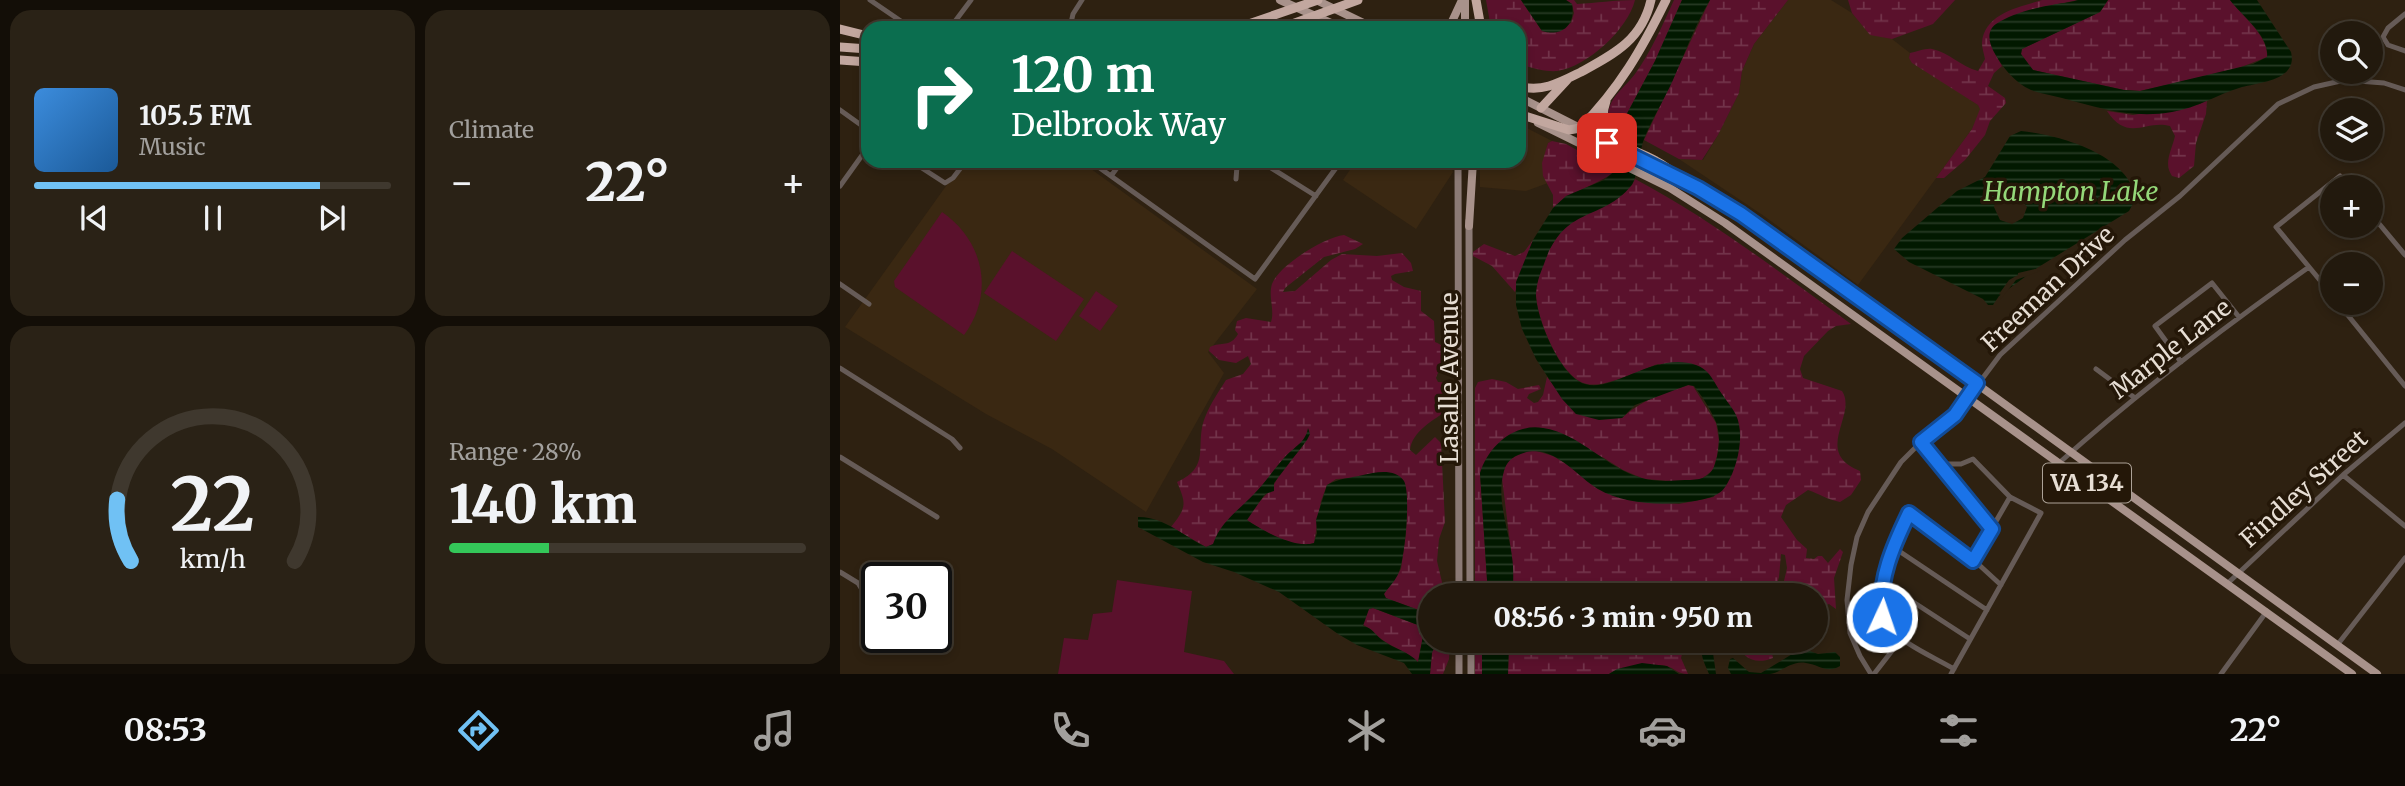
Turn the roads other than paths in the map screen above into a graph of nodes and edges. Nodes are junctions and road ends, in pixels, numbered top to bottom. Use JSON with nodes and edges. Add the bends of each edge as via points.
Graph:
{"nodes":[{"id":1,"x":870,"y":0,"type":"edge"},
{"id":2,"x":971,"y":0,"type":"edge"},
{"id":3,"x":1082,"y":0,"type":"edge"},
{"id":4,"x":1280,"y":0,"type":"edge"},
{"id":5,"x":1357,"y":0,"type":"edge"},
{"id":6,"x":1464,"y":0,"type":"edge"},
{"id":7,"x":1476,"y":0,"type":"edge"},
{"id":8,"x":1651,"y":0,"type":"edge"},
{"id":9,"x":1666,"y":0,"type":"edge"},
{"id":10,"x":1312,"y":1,"type":"edge"},
{"id":11,"x":2405,"y":14,"type":"edge"},
{"id":12,"x":901,"y":21,"type":"edge"},
{"id":13,"x":955,"y":21,"type":"edge"},
{"id":14,"x":1071,"y":21,"type":"edge"},
{"id":15,"x":1260,"y":21,"type":"edge"},
{"id":16,"x":1300,"y":21,"type":"edge"},
{"id":17,"x":1326,"y":21,"type":"edge"},
{"id":18,"x":1358,"y":21,"type":"edge"},
{"id":19,"x":1452,"y":21,"type":"edge"},
{"id":20,"x":1465,"y":21,"type":"edge"},
{"id":21,"x":1480,"y":21,"type":"edge"},
{"id":22,"x":840,"y":29,"type":"edge"},
{"id":23,"x":861,"y":34,"type":"edge"},
{"id":24,"x":840,"y":47,"type":"edge"},
{"id":25,"x":861,"y":48,"type":"edge"},
{"id":26,"x":2405,"y":51,"type":"edge"},
{"id":27,"x":840,"y":60,"type":"edge"},
{"id":28,"x":861,"y":62,"type":"edge"},
{"id":29,"x":1568,"y":79,"type":"junction"},
{"id":30,"x":1526,"y":87,"type":"edge"},
{"id":31,"x":2405,"y":90,"type":"edge"},
{"id":32,"x":1606,"y":99,"type":"junction"},
{"id":33,"x":1526,"y":100,"type":"edge"},
{"id":34,"x":1541,"y":108,"type":"junction"},
{"id":35,"x":840,"y":110,"type":"edge"},
{"id":36,"x":1526,"y":117,"type":"edge"},
{"id":37,"x":1526,"y":117,"type":"edge"},
{"id":38,"x":861,"y":125,"type":"edge"},
{"id":39,"x":1580,"y":128,"type":"junction"},
{"id":40,"x":1617,"y":145,"type":"junction"},
{"id":41,"x":861,"y":157,"type":"edge"},
{"id":42,"x":921,"y":168,"type":"edge"},
{"id":43,"x":961,"y":168,"type":"edge"},
{"id":44,"x":1100,"y":168,"type":"edge"},
{"id":45,"x":1117,"y":168,"type":"edge"},
{"id":46,"x":1237,"y":168,"type":"edge"},
{"id":47,"x":1271,"y":168,"type":"edge"},
{"id":48,"x":1335,"y":168,"type":"edge"},
{"id":49,"x":1458,"y":168,"type":"edge"},
{"id":50,"x":1471,"y":168,"type":"edge"},
{"id":51,"x":1111,"y":176,"type":"junction"},
{"id":52,"x":1236,"y":179,"type":"dead end"},
{"id":53,"x":1684,"y":181,"type":"joint"},
{"id":54,"x":840,"y":186,"type":"edge"},
{"id":55,"x":2320,"y":192,"type":"edge"},
{"id":56,"x":1316,"y":196,"type":"junction"},
{"id":57,"x":1469,"y":226,"type":"joint"},
{"id":58,"x":2383,"y":228,"type":"edge"},
{"id":59,"x":2405,"y":255,"type":"edge"},
{"id":60,"x":2309,"y":267,"type":"junction"},
{"id":61,"x":2320,"y":280,"type":"edge"},
{"id":62,"x":840,"y":284,"type":"edge"},
{"id":63,"x":869,"y":303,"type":"dead end"},
{"id":64,"x":2348,"y":315,"type":"edge"},
{"id":65,"x":2239,"y":317,"type":"junction"},
{"id":66,"x":2181,"y":362,"type":"junction"},
{"id":67,"x":840,"y":368,"type":"edge"},
{"id":68,"x":2096,"y":369,"type":"dead end"},
{"id":69,"x":1977,"y":383,"type":"junction"},
{"id":70,"x":2405,"y":386,"type":"edge"},
{"id":71,"x":1967,"y":397,"type":"junction"},
{"id":72,"x":2135,"y":398,"type":"junction"},
{"id":73,"x":2405,"y":423,"type":"edge"},
{"id":74,"x":1921,"y":442,"type":"junction"},
{"id":75,"x":960,"y":448,"type":"dead end"},
{"id":76,"x":2071,"y":452,"type":"junction"},
{"id":77,"x":840,"y":457,"type":"edge"},
{"id":78,"x":2059,"y":463,"type":"junction"},
{"id":79,"x":1940,"y":464,"type":"junction"},
{"id":80,"x":2343,"y":475,"type":"junction"},
{"id":81,"x":2011,"y":497,"type":"junction"},
{"id":82,"x":937,"y":517,"type":"dead end"},
{"id":83,"x":2405,"y":526,"type":"edge"},
{"id":84,"x":1992,"y":529,"type":"junction"},
{"id":85,"x":1894,"y":547,"type":"junction"},
{"id":86,"x":2405,"y":558,"type":"edge"},
{"id":87,"x":1973,"y":561,"type":"junction"},
{"id":88,"x":840,"y":572,"type":"edge"},
{"id":89,"x":2238,"y":572,"type":"junction"},
{"id":90,"x":1459,"y":583,"type":"edge"},
{"id":91,"x":1471,"y":583,"type":"edge"},
{"id":92,"x":1884,"y":583,"type":"junction"},
{"id":93,"x":2228,"y":583,"type":"junction"},
{"id":94,"x":2001,"y":585,"type":"junction"},
{"id":95,"x":861,"y":588,"type":"edge"},
{"id":96,"x":1987,"y":610,"type":"junction"},
{"id":97,"x":2267,"y":611,"type":"junction"},
{"id":98,"x":1902,"y":638,"type":"junction"},
{"id":99,"x":1970,"y":639,"type":"junction"},
{"id":100,"x":2338,"y":644,"type":"junction"},
{"id":101,"x":1459,"y":653,"type":"edge"},
{"id":102,"x":1471,"y":653,"type":"edge"},
{"id":103,"x":1952,"y":672,"type":"edge"},
{"id":104,"x":1459,"y":674,"type":"edge"},
{"id":105,"x":1471,"y":674,"type":"edge"},
{"id":106,"x":1872,"y":674,"type":"edge"},
{"id":107,"x":2221,"y":674,"type":"edge"},
{"id":108,"x":2352,"y":674,"type":"edge"},
{"id":109,"x":2377,"y":674,"type":"edge"}],
"edges":[{"from":1,"to":12,"type":"street"},
{"from":2,"to":13,"type":"street"},
{"from":3,"to":14,"type":"street"},
{"from":4,"to":17,"type":"main road"},
{"from":5,"to":16,"type":"highway"},
{"from":6,"to":19,"type":"main road"},
{"from":6,"to":20,"type":"main road"},
{"from":7,"to":21,"type":"highway"},
{"from":8,"to":29,"type":"highway","via":[[1639,28],[1622,48]]},
{"from":9,"to":32,"type":"highway","via":[[1639,55]]},
{"from":10,"to":15,"type":"highway"},
{"from":10,"to":18,"type":"main road"},
{"from":11,"to":26,"type":"street","via":[[2383,37],[2388,45]]},
{"from":22,"to":23,"type":"highway"},
{"from":24,"to":25,"type":"highway"},
{"from":27,"to":28,"type":"highway"},
{"from":29,"to":30,"type":"highway","via":[[1543,88]]},
{"from":29,"to":34,"type":"highway"},
{"from":31,"to":69,"type":"street","name":"Freeman Drive","via":[[2345,80],[2314,86],[2278,104],[2012,343]]},
{"from":32,"to":39,"type":"highway"},
{"from":32,"to":40,"type":"highway","via":[[1603,123]]},
{"from":33,"to":34,"type":"main road"},
{"from":34,"to":39,"type":"main road"},
{"from":35,"to":38,"type":"street"},
{"from":36,"to":39,"type":"highway","via":[[1569,130]]},
{"from":37,"to":71,"type":"main road","number":"VA 134","via":[[1699,205]]},
{"from":39,"to":40,"type":"main road"},
{"from":40,"to":53,"type":"highway"},
{"from":41,"to":54,"type":"street"},
{"from":42,"to":43,"type":"street","via":[[941,182],[953,178]]},
{"from":44,"to":51,"type":"street"},
{"from":45,"to":51,"type":"street"},
{"from":46,"to":52,"type":"street"},
{"from":47,"to":56,"type":"street"},
{"from":48,"to":56,"type":"street"},
{"from":49,"to":90,"type":"main road","name":"Lasalle Avenue"},
{"from":50,"to":57,"type":"main road"},
{"from":51,"to":56,"type":"street","via":[[1255,279]]},
{"from":53,"to":69,"type":"main road","number":"VA 134","via":[[1741,214]]},
{"from":55,"to":60,"type":"street","via":[[2276,227]]},
{"from":57,"to":91,"type":"main road","name":"Lasalle Avenue"},
{"from":58,"to":59,"type":"street"},
{"from":60,"to":61,"type":"street"},
{"from":60,"to":65,"type":"street","name":"Marple Lane"},
{"from":62,"to":63,"type":"street"},
{"from":64,"to":70,"type":"street"},
{"from":65,"to":66,"type":"street","name":"Marple Lane"},
{"from":65,"to":66,"type":"street","via":[[2212,283],[2155,326]]},
{"from":66,"to":72,"type":"street","name":"Marple Lane"},
{"from":67,"to":75,"type":"street"},
{"from":68,"to":72,"type":"street"},
{"from":69,"to":71,"type":"street","name":"Freeman Drive"},
{"from":69,"to":76,"type":"main road","number":"VA 134"},
{"from":71,"to":74,"type":"street","name":"Freeman Drive","via":[[1948,421]]},
{"from":71,"to":78,"type":"main road","number":"VA 134"},
{"from":72,"to":76,"type":"street","name":"Marple Lane"},
{"from":73,"to":80,"type":"street","name":"Findley Street"},
{"from":74,"to":79,"type":"street"},
{"from":74,"to":106,"type":"street","name":"Freeman Drive","via":[[1882,488],[1853,553],[1848,622],[1854,644]]},
{"from":76,"to":78,"type":"street","name":"Marple Lane"},
{"from":76,"to":89,"type":"main road","number":"VA 134"},
{"from":77,"to":82,"type":"street"},
{"from":78,"to":93,"type":"main road","number":"VA 134"},
{"from":79,"to":81,"type":"street","via":[[1973,459]]},
{"from":79,"to":84,"type":"street"},
{"from":80,"to":83,"type":"street"},
{"from":80,"to":89,"type":"street","name":"Findley Street"},
{"from":81,"to":84,"type":"street"},
{"from":81,"to":94,"type":"street","via":[[2041,513]]},
{"from":84,"to":87,"type":"street"},
{"from":85,"to":87,"type":"street","via":[[1909,513]]},
{"from":85,"to":92,"type":"street"},
{"from":85,"to":96,"type":"street"},
{"from":86,"to":100,"type":"street"},
{"from":87,"to":94,"type":"street"},
{"from":88,"to":95,"type":"street"},
{"from":89,"to":93,"type":"street","name":"Findley Street"},
{"from":89,"to":100,"type":"main road","number":"VA 134"},
{"from":92,"to":98,"type":"street","via":[[1882,617]]},
{"from":92,"to":99,"type":"street"},
{"from":93,"to":97,"type":"main road","number":"VA 134"},
{"from":94,"to":96,"type":"street"},
{"from":96,"to":99,"type":"street"},
{"from":97,"to":107,"type":"street"},
{"from":97,"to":108,"type":"main road","number":"VA 134"},
{"from":98,"to":103,"type":"street"},
{"from":98,"to":106,"type":"street"},
{"from":99,"to":103,"type":"street"},
{"from":100,"to":109,"type":"main road","number":"VA 134"},
{"from":101,"to":104,"type":"main road"},
{"from":102,"to":105,"type":"main road"}]}
